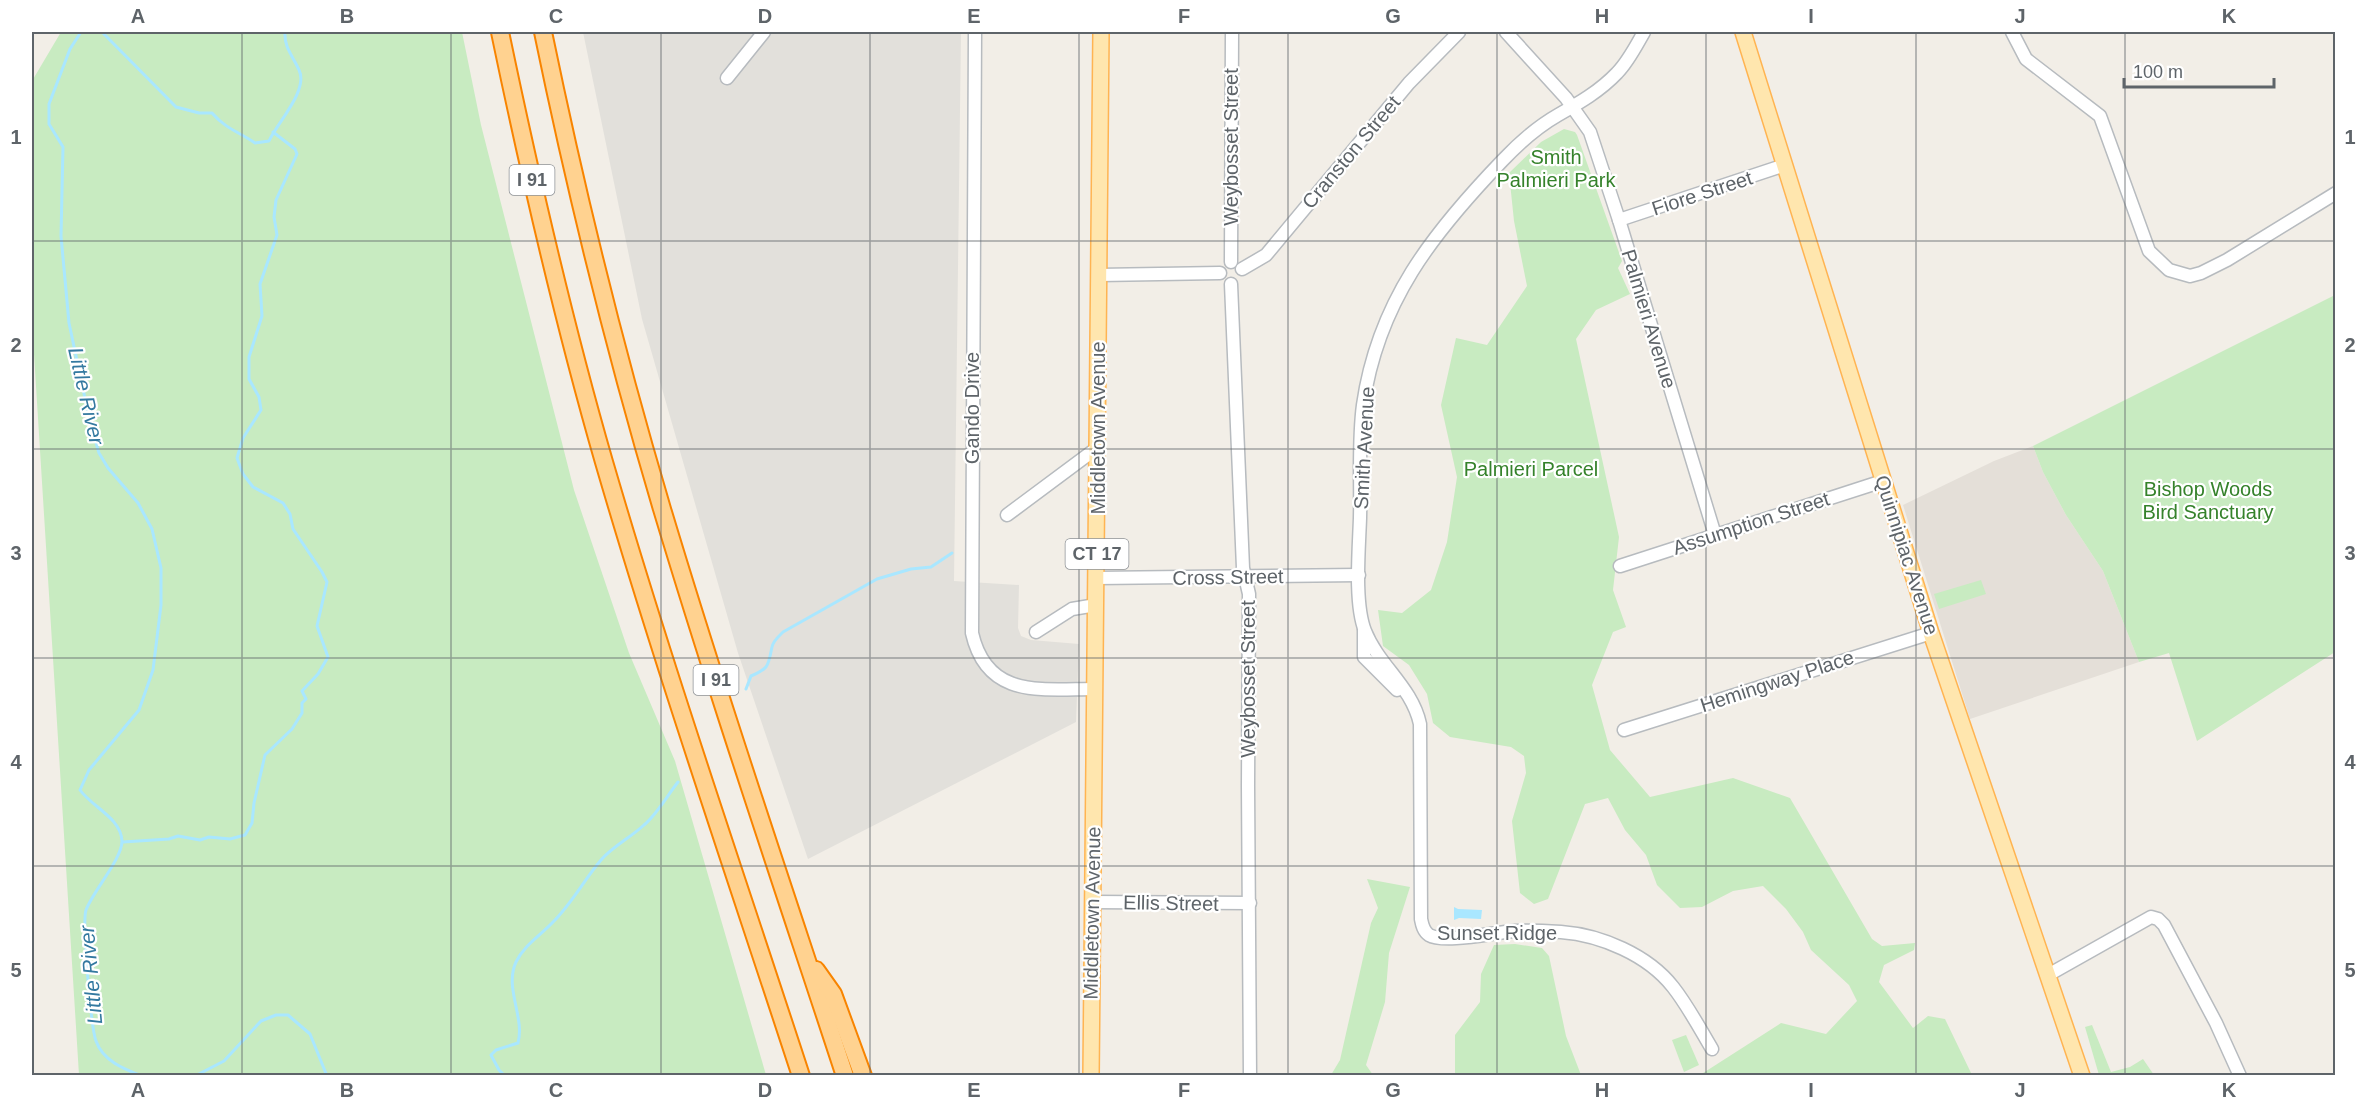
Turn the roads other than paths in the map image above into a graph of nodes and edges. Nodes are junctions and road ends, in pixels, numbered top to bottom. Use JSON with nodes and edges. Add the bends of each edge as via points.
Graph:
{"nodes":[{"id":1,"x":500,"y":32,"type":"edge"},
{"id":2,"x":543,"y":32,"type":"edge"},
{"id":3,"x":764,"y":32,"type":"edge"},
{"id":4,"x":975,"y":32,"type":"edge"},
{"id":5,"x":1101,"y":32,"type":"edge"},
{"id":6,"x":1232,"y":32,"type":"edge"},
{"id":7,"x":1459,"y":32,"type":"edge"},
{"id":8,"x":1506,"y":32,"type":"edge"},
{"id":9,"x":1644,"y":32,"type":"edge"},
{"id":10,"x":1743,"y":32,"type":"edge"},
{"id":11,"x":2012,"y":32,"type":"edge"},
{"id":12,"x":727,"y":78,"type":"dead end"},
{"id":13,"x":1573,"y":107,"type":"junction"},
{"id":14,"x":1785,"y":165,"type":"junction"},
{"id":15,"x":2336,"y":193,"type":"edge"},
{"id":16,"x":1619,"y":220,"type":"junction"},
{"id":17,"x":1231,"y":262,"type":"junction"},
{"id":18,"x":1242,"y":269,"type":"junction"},
{"id":19,"x":1220,"y":273,"type":"junction"},
{"id":20,"x":1099,"y":275,"type":"junction"},
{"id":21,"x":1231,"y":284,"type":"junction"},
{"id":22,"x":1097,"y":448,"type":"junction"},
{"id":23,"x":1883,"y":481,"type":"junction"},
{"id":24,"x":1007,"y":515,"type":"dead end"},
{"id":25,"x":1715,"y":535,"type":"junction"},
{"id":26,"x":1620,"y":566,"type":"dead end"},
{"id":27,"x":1359,"y":575,"type":"junction"},
{"id":28,"x":1244,"y":578,"type":"junction"},
{"id":29,"x":1096,"y":579,"type":"junction"},
{"id":30,"x":1096,"y":605,"type":"junction"},
{"id":31,"x":1036,"y":632,"type":"dead end"},
{"id":32,"x":1931,"y":633,"type":"junction"},
{"id":33,"x":1095,"y":688,"type":"junction"},
{"id":34,"x":1624,"y":730,"type":"dead end"},
{"id":35,"x":1092,"y":902,"type":"junction"},
{"id":36,"x":1250,"y":903,"type":"junction"},
{"id":37,"x":808,"y":961,"type":"junction"},
{"id":38,"x":2048,"y":975,"type":"junction"},
{"id":39,"x":1712,"y":1049,"type":"dead end"},
{"id":40,"x":801,"y":1076,"type":"edge"},
{"id":41,"x":845,"y":1076,"type":"edge"},
{"id":42,"x":863,"y":1076,"type":"edge"},
{"id":43,"x":1091,"y":1076,"type":"edge"},
{"id":44,"x":1250,"y":1076,"type":"edge"},
{"id":45,"x":2082,"y":1076,"type":"edge"},
{"id":46,"x":2240,"y":1076,"type":"edge"}],
"edges":[{"from":1,"to":40,"type":"highway","number":"I 91","via":[[553,269],[604,461]]},
{"from":2,"to":37,"type":"highway","number":"I 91","via":[[597,272],[646,453]]},
{"from":3,"to":12,"type":"street"},
{"from":4,"to":33,"type":"street","name":"Gando Drive","via":[[972,633],[989,670],[1006,683],[1033,689]]},
{"from":5,"to":20,"type":"main road","name":"Middletown Avenue","number":"CT 17"},
{"from":6,"to":17,"type":"street","name":"Weybosset Street"},
{"from":7,"to":18,"type":"street","name":"Cranston Street","via":[[1403,90],[1266,255]]},
{"from":8,"to":13,"type":"street","name":"Palmieri Avenue"},
{"from":9,"to":13,"type":"street","name":"Smith Avenue","via":[[1619,71]]},
{"from":10,"to":14,"type":"main road","name":"Quinnipiac Avenue"},
{"from":11,"to":15,"type":"street","via":[[2026,59],[2100,116],[2149,251],[2163,267],[2190,276],[2218,264]]},
{"from":13,"to":16,"type":"street","name":"Palmieri Avenue","via":[[1590,132]]},
{"from":13,"to":27,"type":"street","name":"Smith Avenue","via":[[1530,134],[1491,173],[1429,245],[1393,303],[1369,371],[1363,407]]},
{"from":14,"to":16,"type":"street","name":"Fiore Street"},
{"from":14,"to":23,"type":"main road","name":"Quinnipiac Avenue"},
{"from":16,"to":25,"type":"street","name":"Palmieri Avenue"},
{"from":17,"to":18,"type":"street"},
{"from":17,"to":19,"type":"street","via":[[1224,264]]},
{"from":18,"to":21,"type":"street","via":[[1240,279]]},
{"from":19,"to":20,"type":"street"},
{"from":19,"to":21,"type":"street","via":[[1224,282]]},
{"from":20,"to":22,"type":"main road","name":"Middletown Avenue","number":"CT 17"},
{"from":21,"to":28,"type":"street","name":"Weybosset Street"},
{"from":22,"to":24,"type":"street"},
{"from":22,"to":29,"type":"main road","name":"Middletown Avenue","number":"CT 17"},
{"from":23,"to":25,"type":"street","name":"Assumption Street"},
{"from":23,"to":32,"type":"main road","name":"Quinnipiac Avenue"},
{"from":25,"to":26,"type":"street","name":"Assumption Street"},
{"from":27,"to":28,"type":"street","name":"Cross Street"},
{"from":27,"to":39,"type":"street","name":"Sunset Ridge","via":[[1366,660],[1413,704],[1419,717],[1421,919],[1426,932],[1459,938],[1530,931],[1581,934],[1606,940],[1665,978]]},
{"from":28,"to":29,"type":"street","name":"Cross Street"},
{"from":28,"to":36,"type":"street","name":"Weybosset Street","via":[[1249,594]]},
{"from":29,"to":30,"type":"main road","name":"Middletown Avenue","number":"CT 17"},
{"from":30,"to":31,"type":"street","via":[[1072,609]]},
{"from":30,"to":33,"type":"main road","name":"Middletown Avenue","number":"CT 17"},
{"from":32,"to":34,"type":"street","name":"Hemingway Place"},
{"from":32,"to":38,"type":"main road","name":"Quinnipiac Avenue"},
{"from":33,"to":35,"type":"main road","name":"Middletown Avenue","number":"CT 17"},
{"from":35,"to":36,"type":"street","name":"Ellis Street"},
{"from":35,"to":43,"type":"main road","name":"Middletown Avenue","number":"CT 17"},
{"from":36,"to":44,"type":"street","name":"Weybosset Street"},
{"from":37,"to":41,"type":"highway","number":"I 91"},
{"from":37,"to":42,"type":"highway","via":[[833,994]]},
{"from":38,"to":45,"type":"main road","name":"Quinnipiac Avenue"},
{"from":38,"to":46,"type":"street","via":[[2151,917],[2158,919],[2216,1023]]}]}
